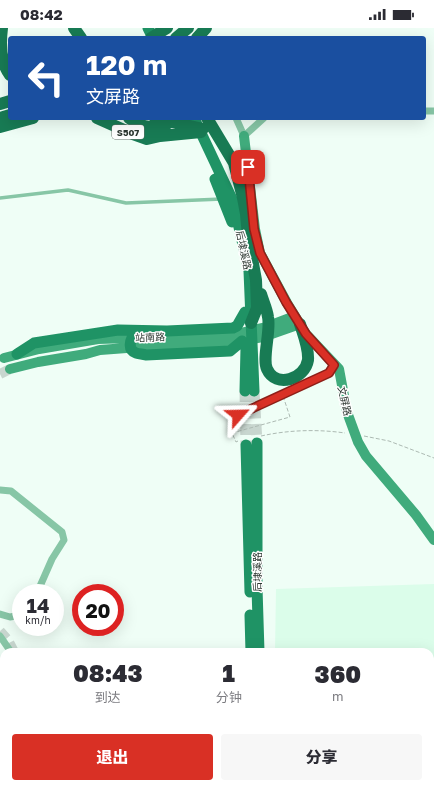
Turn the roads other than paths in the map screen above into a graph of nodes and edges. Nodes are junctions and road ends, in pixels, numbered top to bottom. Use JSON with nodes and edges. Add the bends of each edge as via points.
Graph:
{"nodes":[{"id":1,"x":2,"y":28,"type":"edge"},
{"id":2,"x":160,"y":28,"type":"edge"},
{"id":3,"x":166,"y":28,"type":"edge"},
{"id":4,"x":188,"y":28,"type":"edge"},
{"id":5,"x":206,"y":28,"type":"edge"},
{"id":6,"x":155,"y":36,"type":"edge"},
{"id":7,"x":169,"y":36,"type":"edge"},
{"id":8,"x":178,"y":36,"type":"edge"},
{"id":9,"x":199,"y":36,"type":"edge"},
{"id":10,"x":8,"y":73,"type":"edge"},
{"id":11,"x":26,"y":120,"type":"edge"},
{"id":12,"x":102,"y":120,"type":"edge"},
{"id":13,"x":127,"y":120,"type":"edge"},
{"id":14,"x":132,"y":120,"type":"edge"},
{"id":15,"x":163,"y":120,"type":"edge"},
{"id":16,"x":173,"y":120,"type":"edge"},
{"id":17,"x":189,"y":120,"type":"edge"},
{"id":18,"x":195,"y":120,"type":"edge"},
{"id":19,"x":208,"y":120,"type":"edge"},
{"id":20,"x":237,"y":120,"type":"edge"},
{"id":21,"x":262,"y":120,"type":"edge"},
{"id":22,"x":0,"y":127,"type":"edge"},
{"id":23,"x":198,"y":132,"type":"junction"},
{"id":24,"x":160,"y":136,"type":"junction"},
{"id":25,"x":244,"y":136,"type":"junction"},
{"id":26,"x":227,"y":151,"type":"junction"},
{"id":27,"x":0,"y":198,"type":"edge"},
{"id":28,"x":223,"y":199,"type":"junction"},
{"id":29,"x":255,"y":278,"type":"junction"},
{"id":30,"x":248,"y":318,"type":"junction"},
{"id":31,"x":297,"y":320,"type":"junction"},
{"id":32,"x":285,"y":325,"type":"junction"},
{"id":33,"x":150,"y":330,"type":"junction"},
{"id":34,"x":242,"y":341,"type":"junction"},
{"id":35,"x":99,"y":345,"type":"junction"},
{"id":36,"x":17,"y":354,"type":"junction"},
{"id":37,"x":4,"y":358,"type":"tunnel mouth"},
{"id":38,"x":334,"y":365,"type":"junction"},
{"id":39,"x":10,"y":369,"type":"tunnel mouth"},
{"id":40,"x":250,"y":391,"type":"tunnel mouth"},
{"id":41,"x":238,"y":415,"type":"dead end"},
{"id":42,"x":0,"y":490,"type":"edge"},
{"id":43,"x":434,"y":540,"type":"edge"},
{"id":44,"x":41,"y":584,"type":"edge"},
{"id":45,"x":0,"y":614,"type":"edge"},
{"id":46,"x":12,"y":617,"type":"edge"},
{"id":47,"x":0,"y":636,"type":"edge"},
{"id":48,"x":8,"y":648,"type":"edge"},
{"id":49,"x":251,"y":648,"type":"edge"},
{"id":50,"x":259,"y":648,"type":"edge"}],
"edges":[{"from":1,"to":10,"type":"highway","via":[[0,49]]},
{"from":2,"to":7,"type":"street"},
{"from":3,"to":6,"type":"highway"},
{"from":4,"to":8,"type":"highway"},
{"from":5,"to":9,"type":"highway"},
{"from":11,"to":22,"type":"highway"},
{"from":12,"to":24,"type":"highway","number":"S507","via":[[147,138]]},
{"from":13,"to":24,"type":"highway","via":[[140,129]]},
{"from":14,"to":16,"type":"highway","number":"S507","via":[[152,128],[166,126]]},
{"from":15,"to":26,"type":"highway","via":[[204,130]]},
{"from":17,"to":23,"type":"main road"},
{"from":18,"to":23,"type":"main road","name":"后埭溪路"},
{"from":19,"to":26,"type":"highway"},
{"from":20,"to":25,"type":"street","name":"文屏路"},
{"from":21,"to":25,"type":"street"},
{"from":23,"to":24,"type":"highway"},
{"from":23,"to":28,"type":"main road"},
{"from":23,"to":30,"type":"main road","name":"后埭溪路","via":[[233,201],[249,271]]},
{"from":25,"to":31,"type":"main road","name":"文屏路","via":[[254,229],[260,253]]},
{"from":26,"to":29,"type":"highway","via":[[234,163],[243,198]]},
{"from":27,"to":28,"type":"lane","via":[[68,190],[126,203]]},
{"from":28,"to":30,"type":"main road","via":[[233,225]]},
{"from":29,"to":30,"type":"highway","via":[[257,308]]},
{"from":29,"to":31,"type":"highway","via":[[268,318],[265,361],[267,369],[275,377],[287,380],[300,375],[305,368],[307,350]]},
{"from":30,"to":33,"type":"main road","via":[[233,328]]},
{"from":30,"to":40,"type":"main road","name":"后埭溪路"},
{"from":31,"to":32,"type":"main road","name":"站南路"},
{"from":31,"to":38,"type":"main road","name":"文屏路"},
{"from":32,"to":34,"type":"main road","name":"站南路","via":[[263,337]]},
{"from":32,"to":35,"type":"main road","name":"站南路","via":[[232,335]]},
{"from":33,"to":34,"type":"main road","via":[[135,334],[130,341],[132,351],[146,355],[230,351]]},
{"from":33,"to":36,"type":"main road","via":[[118,330],[56,339],[34,343]]},
{"from":34,"to":35,"type":"main road","name":"站南路","via":[[140,347]]},
{"from":35,"to":36,"type":"main road","name":"站南路","via":[[39,349]]},
{"from":35,"to":39,"type":"main road","name":"站南路","via":[[86,354]]},
{"from":36,"to":37,"type":"main road","name":"站南路"},
{"from":38,"to":41,"type":"lane","via":[[329,373]]},
{"from":38,"to":43,"type":"main road","name":"文屏路","via":[[339,369],[346,412],[366,456]]},
{"from":42,"to":44,"type":"street","via":[[11,490],[62,532],[64,540]]},
{"from":45,"to":46,"type":"street"},
{"from":47,"to":48,"type":"street"},
{"from":49,"to":50,"type":"main road","name":"后埭溪路","via":[[251,441]]}]}
